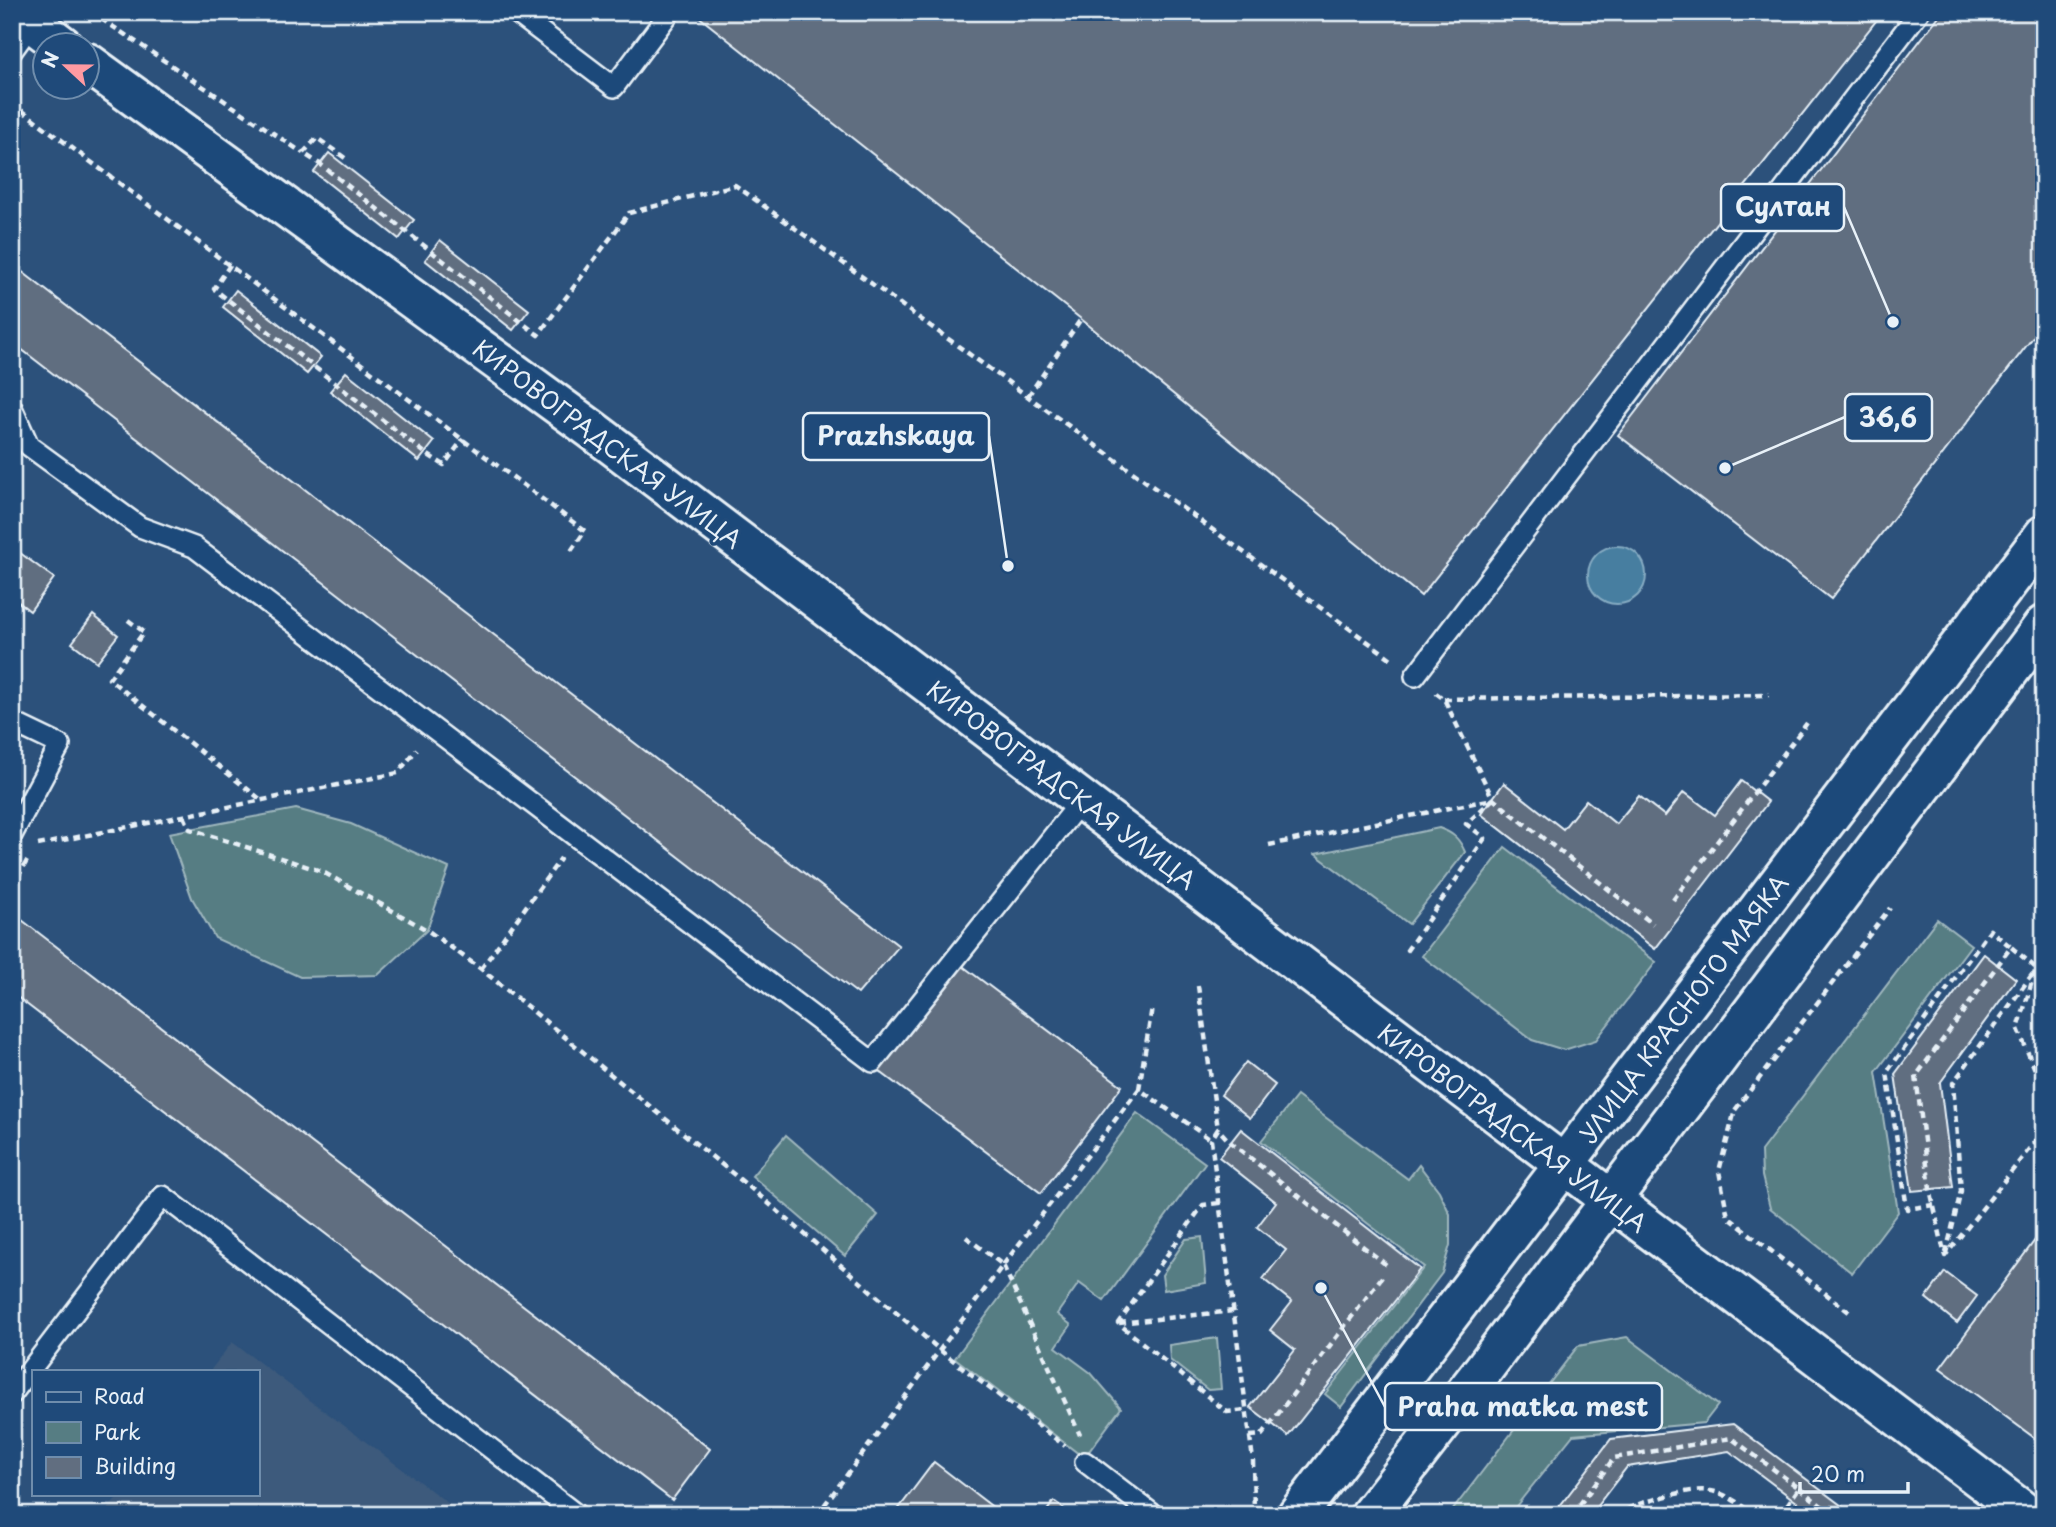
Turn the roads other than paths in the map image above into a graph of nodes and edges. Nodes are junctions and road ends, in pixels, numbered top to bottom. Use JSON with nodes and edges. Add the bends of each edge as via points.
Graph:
{"nodes":[{"id":1,"x":515,"y":12,"type":"edge"},
{"id":2,"x":670,"y":12,"type":"edge"},
{"id":3,"x":1919,"y":12,"type":"edge"},
{"id":4,"x":102,"y":73,"type":"edge"},
{"id":5,"x":12,"y":408,"type":"edge"},
{"id":6,"x":24,"y":435,"type":"junction"},
{"id":7,"x":12,"y":451,"type":"edge"},
{"id":8,"x":2044,"y":535,"type":"edge"},
{"id":9,"x":2044,"y":625,"type":"edge"},
{"id":10,"x":1415,"y":676,"type":"road end"},
{"id":11,"x":12,"y":722,"type":"edge"},
{"id":12,"x":1083,"y":800,"type":"junction"},
{"id":13,"x":12,"y":835,"type":"edge"},
{"id":14,"x":1562,"y":1165,"type":"junction"},
{"id":15,"x":1610,"y":1201,"type":"junction"},
{"id":16,"x":12,"y":1394,"type":"edge"},
{"id":17,"x":1090,"y":1465,"type":"road end"},
{"id":18,"x":577,"y":1515,"type":"edge"},
{"id":19,"x":1154,"y":1515,"type":"edge"},
{"id":20,"x":1297,"y":1515,"type":"edge"},
{"id":21,"x":1370,"y":1515,"type":"edge"},
{"id":22,"x":2028,"y":1515,"type":"edge"}],
"edges":[{"from":1,"to":2,"type":"lane","via":[[614,88]]},
{"from":3,"to":10,"type":"lane"},
{"from":4,"to":12,"type":"street","name":"КИРОВОГРАДСКАЯ УЛИЦА","via":[[555,401]]},
{"from":5,"to":6,"type":"lane"},
{"from":6,"to":7,"type":"lane"},
{"from":6,"to":12,"type":"lane","via":[[29,446],[140,527],[194,547],[873,1062]]},
{"from":8,"to":14,"type":"street","name":"УЛИЦА КРАСНОГО МАЯКА"},
{"from":9,"to":15,"type":"street"},
{"from":11,"to":13,"type":"lane","via":[[61,745]]},
{"from":12,"to":14,"type":"street","name":"КИРОВОГРАДСКАЯ УЛИЦА"},
{"from":14,"to":15,"type":"street","name":"КИРОВОГРАДСКАЯ УЛИЦА"},
{"from":14,"to":20,"type":"street","name":"УЛИЦА КРАСНОГО МАЯКА"},
{"from":15,"to":21,"type":"street"},
{"from":15,"to":22,"type":"street","name":"КИРОВОГРАДСКАЯ УЛИЦА"},
{"from":16,"to":18,"type":"lane","via":[[163,1196]]},
{"from":17,"to":19,"type":"lane"}]}
